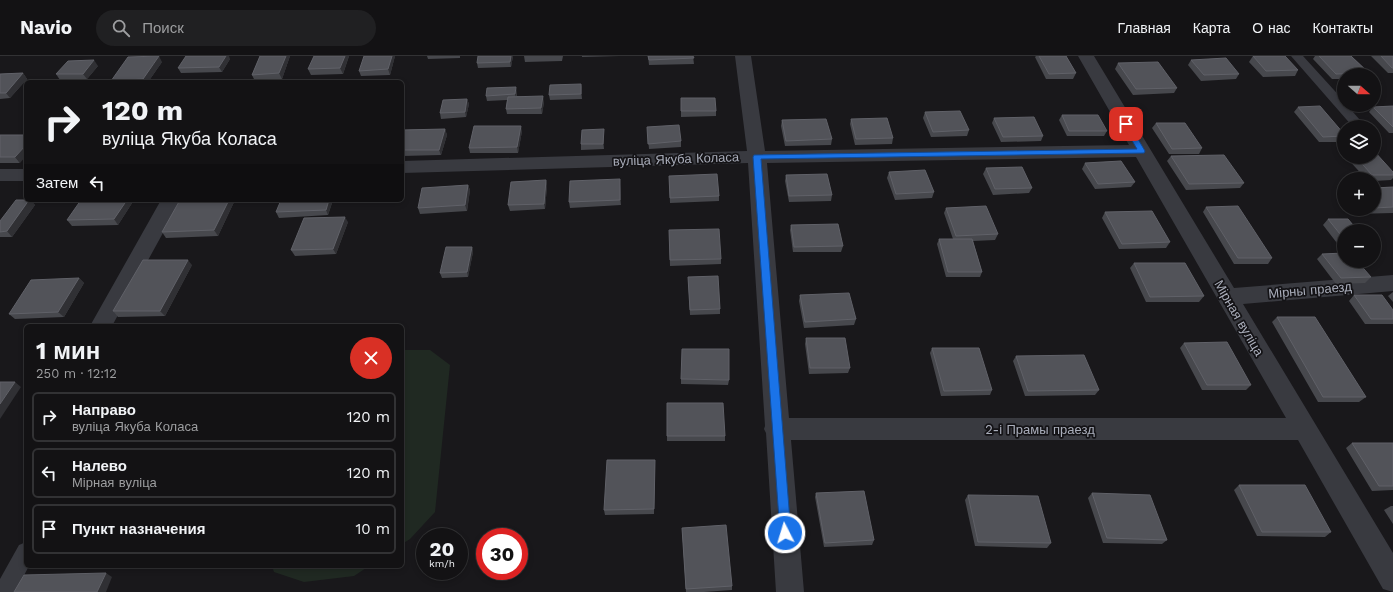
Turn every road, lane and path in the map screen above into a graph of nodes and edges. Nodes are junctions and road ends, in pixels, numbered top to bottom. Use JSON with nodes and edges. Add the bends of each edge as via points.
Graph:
{"nodes":[{"id":1,"x":743,"y":56,"type":"edge"},
{"id":2,"x":1086,"y":56,"type":"edge"},
{"id":3,"x":1297,"y":56,"type":"edge"},
{"id":4,"x":1354,"y":120,"type":"edge"},
{"id":5,"x":1142,"y":151,"type":"junction"},
{"id":6,"x":757,"y":157,"type":"junction"},
{"id":7,"x":404,"y":167,"type":"edge"},
{"id":8,"x":0,"y":175,"type":"edge"},
{"id":9,"x":24,"y":175,"type":"edge"},
{"id":10,"x":169,"y":202,"type":"edge"},
{"id":11,"x":1393,"y":284,"type":"edge"},
{"id":12,"x":1227,"y":297,"type":"junction"},
{"id":13,"x":101,"y":324,"type":"edge"},
{"id":14,"x":776,"y":429,"type":"junction"},
{"id":15,"x":1304,"y":429,"type":"junction"},
{"id":16,"x":24,"y":556,"type":"edge"},
{"id":17,"x":1393,"y":579,"type":"edge"},
{"id":18,"x":4,"y":592,"type":"edge"},
{"id":19,"x":790,"y":592,"type":"edge"}],
"edges":[{"from":1,"to":6,"type":"street"},
{"from":2,"to":5,"type":"street","name":"Мірная вуліца"},
{"from":3,"to":4,"type":"lane"},
{"from":5,"to":6,"type":"street","name":"вуліца Якуба Коласа"},
{"from":5,"to":12,"type":"street","name":"Мірная вуліца"},
{"from":6,"to":7,"type":"street","name":"вуліца Якуба Коласа"},
{"from":6,"to":14,"type":"street"},
{"from":8,"to":9,"type":"street"},
{"from":10,"to":13,"type":"street"},
{"from":11,"to":12,"type":"street","name":"Мірны праезд"},
{"from":12,"to":15,"type":"street","name":"Мірная вуліца"},
{"from":14,"to":15,"type":"street","name":"2-і Прамы праезд"},
{"from":14,"to":19,"type":"street"},
{"from":15,"to":17,"type":"street","name":"Мірная вуліца"},
{"from":16,"to":18,"type":"lane"}]}
